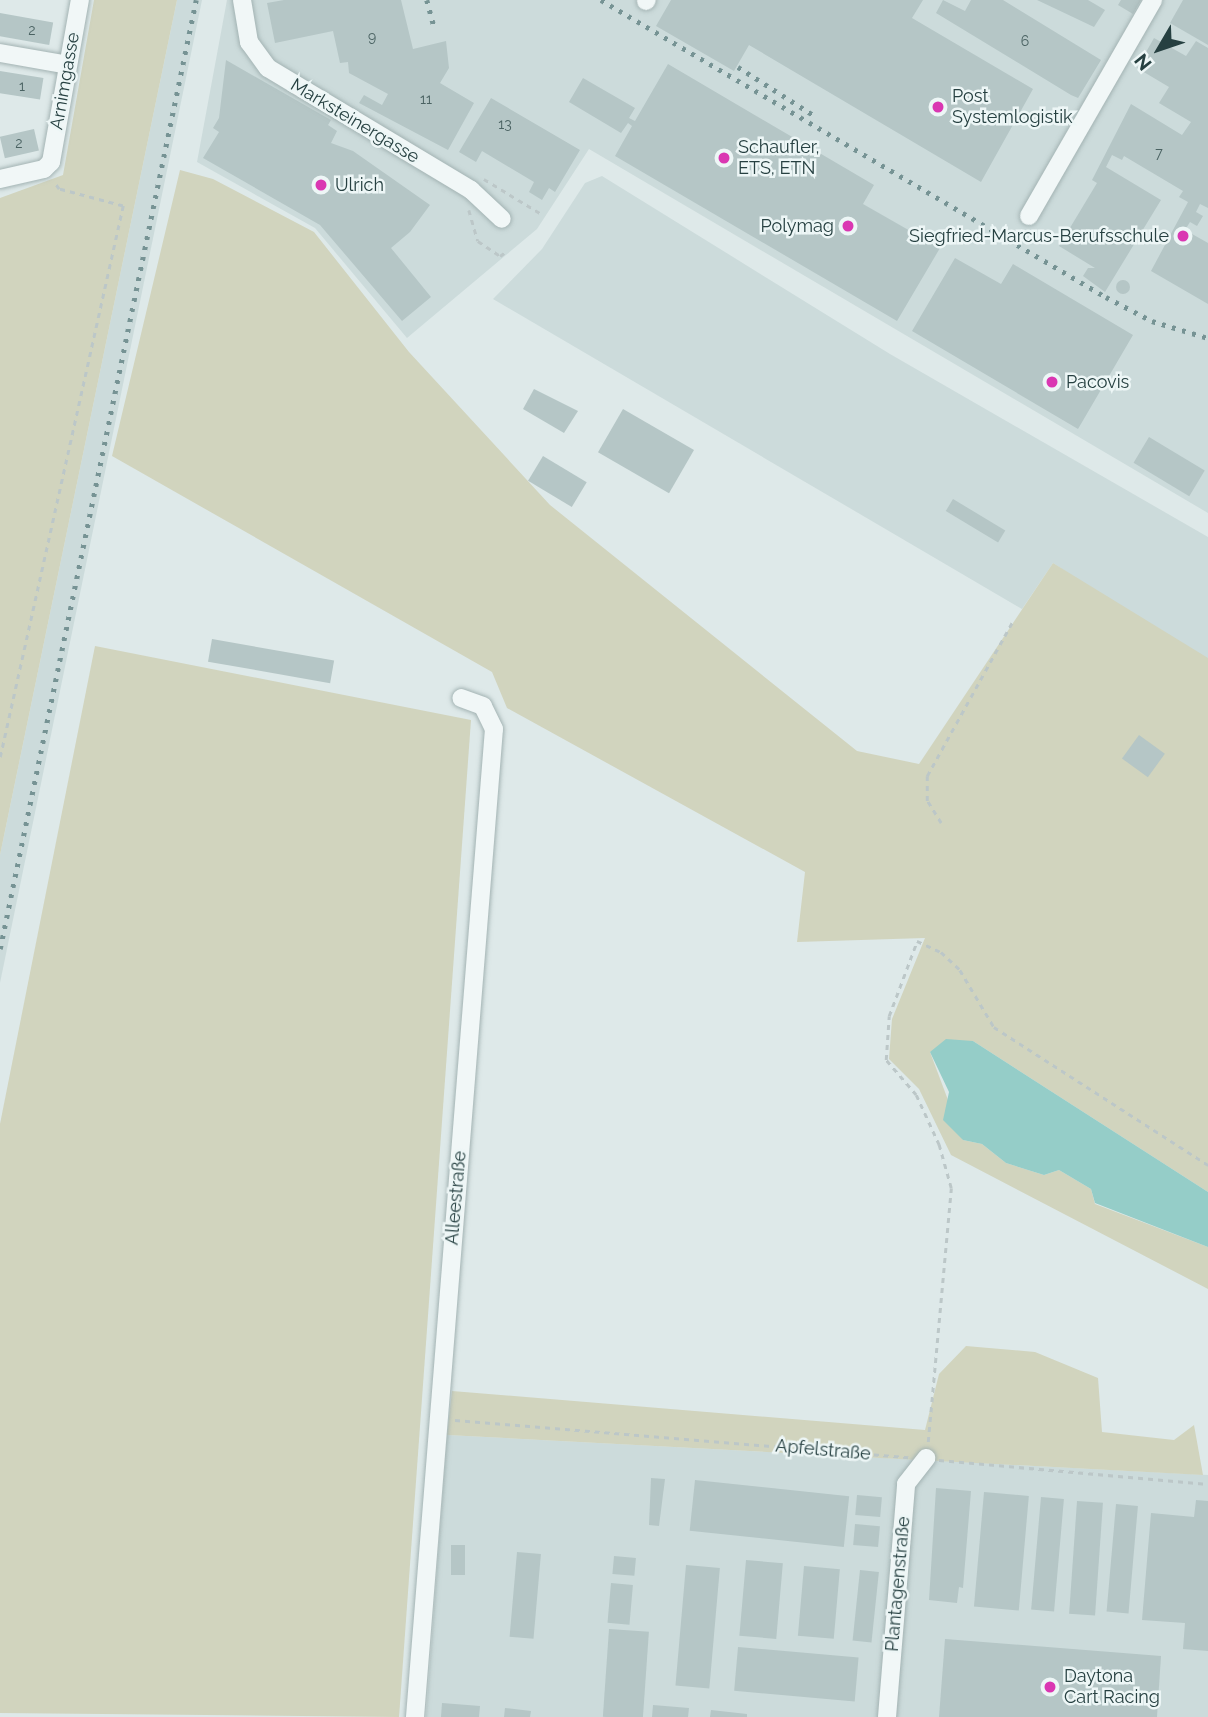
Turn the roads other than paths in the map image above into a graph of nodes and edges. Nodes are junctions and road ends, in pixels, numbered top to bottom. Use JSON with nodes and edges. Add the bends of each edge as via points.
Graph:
{"nodes":[{"id":1,"x":80,"y":0,"type":"edge"},
{"id":2,"x":242,"y":0,"type":"edge"},
{"id":3,"x":1153,"y":0,"type":"edge"},
{"id":4,"x":0,"y":53,"type":"edge"},
{"id":5,"x":68,"y":65,"type":"junction"},
{"id":6,"x":0,"y":179,"type":"edge"},
{"id":7,"x":1029,"y":216,"type":"dead end"},
{"id":8,"x":502,"y":219,"type":"dead end"},
{"id":9,"x":461,"y":698,"type":"dead end"},
{"id":10,"x":926,"y":1458,"type":"road end"},
{"id":11,"x":415,"y":1717,"type":"edge"},
{"id":12,"x":887,"y":1717,"type":"edge"}],
"edges":[{"from":1,"to":5,"type":"street","name":"Arnimgasse"},
{"from":2,"to":8,"type":"street","name":"Marksteinergasse","via":[[249,42],[268,68],[471,190]]},
{"from":3,"to":7,"type":"street"},
{"from":4,"to":5,"type":"street"},
{"from":5,"to":6,"type":"street","name":"Arnimgasse","via":[[47,166]]},
{"from":9,"to":11,"type":"street","name":"Alleestraße","via":[[483,706],[494,729]]},
{"from":10,"to":12,"type":"street","name":"Plantagenstraße","via":[[906,1484]]}]}
